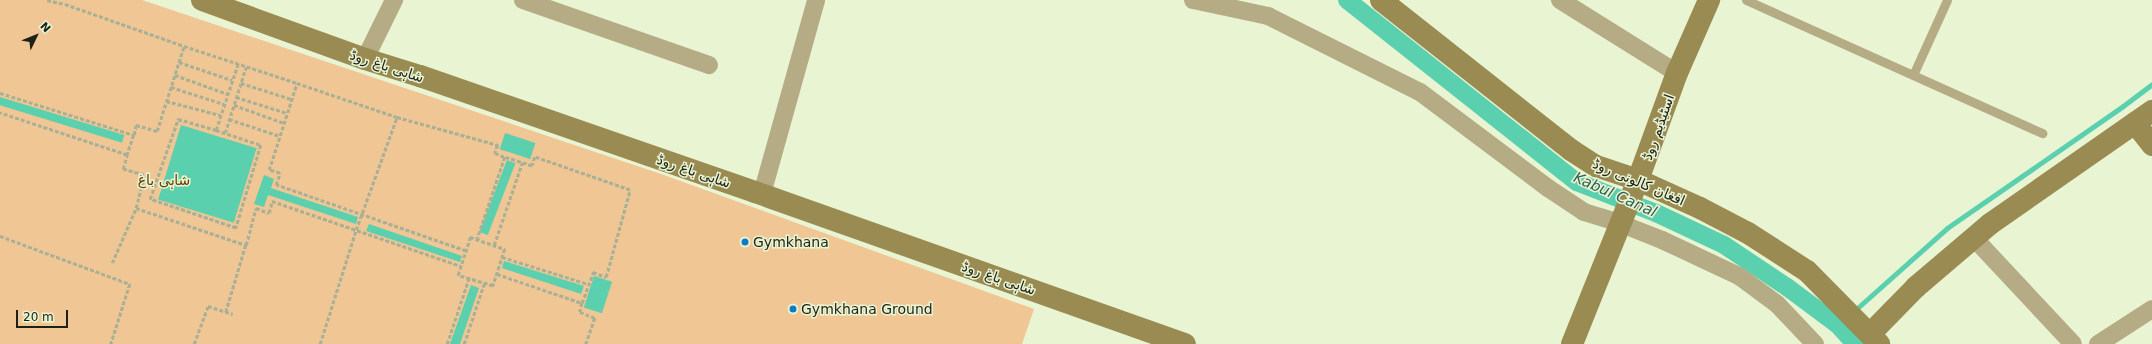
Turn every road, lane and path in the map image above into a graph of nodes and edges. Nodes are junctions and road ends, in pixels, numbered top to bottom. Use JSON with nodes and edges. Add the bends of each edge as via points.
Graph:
{"nodes":[{"id":1,"x":47,"y":0,"type":"edge"},
{"id":2,"x":202,"y":0,"type":"edge"},
{"id":3,"x":394,"y":0,"type":"edge"},
{"id":4,"x":523,"y":0,"type":"edge"},
{"id":5,"x":816,"y":0,"type":"edge"},
{"id":6,"x":1193,"y":0,"type":"edge"},
{"id":7,"x":1381,"y":0,"type":"edge"},
{"id":8,"x":1560,"y":0,"type":"edge"},
{"id":9,"x":1709,"y":0,"type":"edge"},
{"id":10,"x":1746,"y":0,"type":"edge"},
{"id":11,"x":1946,"y":0,"type":"edge"},
{"id":12,"x":184,"y":46,"type":"junction"},
{"id":13,"x":365,"y":59,"type":"junction"},
{"id":14,"x":179,"y":62,"type":"junction"},
{"id":15,"x":238,"y":64,"type":"junction"},
{"id":16,"x":709,"y":65,"type":"dead end"},
{"id":17,"x":246,"y":66,"type":"junction"},
{"id":18,"x":1677,"y":73,"type":"junction"},
{"id":19,"x":175,"y":75,"type":"junction"},
{"id":20,"x":1913,"y":75,"type":"junction"},
{"id":21,"x":232,"y":80,"type":"junction"},
{"id":22,"x":241,"y":83,"type":"junction"},
{"id":23,"x":297,"y":83,"type":"junction"},
{"id":24,"x":171,"y":87,"type":"junction"},
{"id":25,"x":0,"y":93,"type":"edge"},
{"id":26,"x":228,"y":94,"type":"junction"},
{"id":27,"x":236,"y":97,"type":"junction"},
{"id":28,"x":292,"y":99,"type":"junction"},
{"id":29,"x":166,"y":101,"type":"junction"},
{"id":30,"x":224,"y":104,"type":"junction"},
{"id":31,"x":234,"y":105,"type":"junction"},
{"id":32,"x":0,"y":112,"type":"edge"},
{"id":33,"x":287,"y":113,"type":"junction"},
{"id":34,"x":220,"y":115,"type":"junction"},
{"id":35,"x":397,"y":117,"type":"junction"},
{"id":36,"x":2144,"y":117,"type":"edge"},
{"id":37,"x":229,"y":119,"type":"junction"},
{"id":38,"x":284,"y":123,"type":"junction"},
{"id":39,"x":216,"y":130,"type":"junction"},
{"id":40,"x":225,"y":133,"type":"junction"},
{"id":41,"x":2042,"y":133,"type":"dead end"},
{"id":42,"x":134,"y":135,"type":"junction"},
{"id":43,"x":280,"y":136,"type":"junction"},
{"id":44,"x":2152,"y":145,"type":"edge"},
{"id":45,"x":127,"y":155,"type":"junction"},
{"id":46,"x":505,"y":157,"type":"junction"},
{"id":47,"x":522,"y":163,"type":"junction"},
{"id":48,"x":1636,"y":184,"type":"junction"},
{"id":49,"x":762,"y":194,"type":"junction"},
{"id":50,"x":136,"y":208,"type":"junction"},
{"id":51,"x":362,"y":213,"type":"junction"},
{"id":52,"x":1619,"y":223,"type":"junction"},
{"id":53,"x":356,"y":230,"type":"junction"},
{"id":54,"x":0,"y":236,"type":"edge"},
{"id":55,"x":1973,"y":237,"type":"junction"},
{"id":56,"x":477,"y":240,"type":"junction"},
{"id":57,"x":246,"y":245,"type":"junction"},
{"id":58,"x":494,"y":245,"type":"junction"},
{"id":59,"x":466,"y":251,"type":"junction"},
{"id":60,"x":502,"y":257,"type":"junction"},
{"id":61,"x":112,"y":263,"type":"dead end"},
{"id":62,"x":461,"y":266,"type":"junction"},
{"id":63,"x":497,"y":274,"type":"junction"},
{"id":64,"x":469,"y":278,"type":"junction"},
{"id":65,"x":484,"y":284,"type":"junction"},
{"id":66,"x":588,"y":284,"type":"junction"},
{"id":67,"x":582,"y":303,"type":"junction"},
{"id":68,"x":2152,"y":309,"type":"edge"},
{"id":69,"x":226,"y":312,"type":"junction"},
{"id":70,"x":233,"y":314,"type":"dead end"},
{"id":71,"x":1867,"y":339,"type":"edge"},
{"id":72,"x":321,"y":343,"type":"edge"},
{"id":73,"x":111,"y":344,"type":"edge"},
{"id":74,"x":194,"y":344,"type":"edge"},
{"id":75,"x":326,"y":344,"type":"edge"},
{"id":76,"x":447,"y":344,"type":"edge"},
{"id":77,"x":464,"y":344,"type":"edge"},
{"id":78,"x":586,"y":344,"type":"edge"},
{"id":79,"x":1185,"y":344,"type":"edge"},
{"id":80,"x":1572,"y":344,"type":"edge"},
{"id":81,"x":1815,"y":344,"type":"edge"},
{"id":82,"x":2073,"y":344,"type":"edge"},
{"id":83,"x":2098,"y":344,"type":"edge"}],
"edges":[{"from":1,"to":12,"type":"path"},
{"from":2,"to":13,"type":"street","name":"شاہی باغ روڈ"},
{"from":3,"to":13,"type":"street"},
{"from":4,"to":16,"type":"street"},
{"from":5,"to":49,"type":"street"},
{"from":6,"to":52,"type":"street","via":[[1268,16],[1420,92],[1584,212]]},
{"from":7,"to":48,"type":"street","name":"افغان کالونی روڈ","via":[[1571,150],[1596,166]]},
{"from":8,"to":18,"type":"street"},
{"from":9,"to":18,"type":"street","name":"اسٹیڈیم روڈ"},
{"from":10,"to":20,"type":"lane"},
{"from":11,"to":20,"type":"lane"},
{"from":12,"to":14,"type":"path"},
{"from":12,"to":15,"type":"path"},
{"from":13,"to":49,"type":"street","name":"شاہی باغ روڈ"},
{"from":14,"to":19,"type":"path"},
{"from":14,"to":21,"type":"path"},
{"from":15,"to":17,"type":"path"},
{"from":15,"to":21,"type":"path"},
{"from":17,"to":22,"type":"path"},
{"from":17,"to":23,"type":"path"},
{"from":18,"to":48,"type":"street","name":"اسٹیڈیم روڈ"},
{"from":19,"to":24,"type":"path"},
{"from":19,"to":26,"type":"path"},
{"from":20,"to":41,"type":"lane"},
{"from":21,"to":26,"type":"path"},
{"from":22,"to":27,"type":"path"},
{"from":22,"to":28,"type":"path"},
{"from":23,"to":28,"type":"path"},
{"from":23,"to":35,"type":"path"},
{"from":24,"to":29,"type":"path"},
{"from":24,"to":30,"type":"path"},
{"from":25,"to":42,"type":"path"},
{"from":26,"to":30,"type":"path"},
{"from":27,"to":31,"type":"path"},
{"from":27,"to":33,"type":"path"},
{"from":28,"to":33,"type":"path"},
{"from":29,"to":34,"type":"path"},
{"from":29,"to":42,"type":"path","via":[[157,131],[136,125]]},
{"from":30,"to":34,"type":"path"},
{"from":31,"to":37,"type":"path"},
{"from":31,"to":38,"type":"path"},
{"from":32,"to":45,"type":"path"},
{"from":33,"to":38,"type":"path"},
{"from":34,"to":39,"type":"path"},
{"from":35,"to":46,"type":"path","via":[[498,145],[495,153]]},
{"from":35,"to":51,"type":"path"},
{"from":36,"to":44,"type":"street"},
{"from":36,"to":55,"type":"street"},
{"from":37,"to":40,"type":"path"},
{"from":37,"to":43,"type":"path"},
{"from":38,"to":43,"type":"path"},
{"from":39,"to":40,"type":"path"},
{"from":39,"to":40,"type":"path","via":[[178,119],[150,199],[236,228],[261,145]]},
{"from":42,"to":45,"type":"path"},
{"from":43,"to":51,"type":"path","via":[[269,170],[280,173],[276,185]]},
{"from":45,"to":50,"type":"path","via":[[123,169],[144,175]]},
{"from":46,"to":47,"type":"path"},
{"from":46,"to":56,"type":"path"},
{"from":47,"to":58,"type":"path"},
{"from":47,"to":66,"type":"path","via":[[532,166],[535,157],[630,190],[606,276],[593,272]]},
{"from":48,"to":52,"type":"street","name":"اسٹیڈیم روڈ"},
{"from":48,"to":71,"type":"street","name":"افغان کالونی روڈ","via":[[1700,208],[1807,271],[1844,308]]},
{"from":49,"to":79,"type":"street","name":"شاہی باغ روڈ"},
{"from":50,"to":57,"type":"path"},
{"from":50,"to":61,"type":"path"},
{"from":51,"to":53,"type":"path"},
{"from":51,"to":59,"type":"path"},
{"from":52,"to":80,"type":"street","name":"اسٹیڈیم روڈ"},
{"from":52,"to":81,"type":"street","via":[[1739,276],[1777,304]]},
{"from":53,"to":57,"type":"path","via":[[272,201],[269,213],[256,208]]},
{"from":53,"to":62,"type":"path"},
{"from":53,"to":72,"type":"path"},
{"from":54,"to":73,"type":"path","via":[[130,284]]},
{"from":55,"to":71,"type":"street","via":[[1916,287]]},
{"from":55,"to":82,"type":"street"},
{"from":56,"to":58,"type":"path"},
{"from":56,"to":59,"type":"path","via":[[470,237]]},
{"from":57,"to":69,"type":"path"},
{"from":58,"to":60,"type":"path","via":[[505,249]]},
{"from":59,"to":62,"type":"path"},
{"from":60,"to":63,"type":"path"},
{"from":60,"to":66,"type":"path"},
{"from":62,"to":64,"type":"path","via":[[458,275]]},
{"from":63,"to":65,"type":"path","via":[[493,286]]},
{"from":63,"to":67,"type":"path"},
{"from":64,"to":65,"type":"path"},
{"from":64,"to":76,"type":"path"},
{"from":65,"to":77,"type":"path"},
{"from":66,"to":67,"type":"path"},
{"from":67,"to":78,"type":"path","via":[[580,312],[594,318]]},
{"from":68,"to":83,"type":"street"},
{"from":69,"to":70,"type":"path"},
{"from":69,"to":74,"type":"path","via":[[208,306]]},
{"from":72,"to":75,"type":"path"}]}
